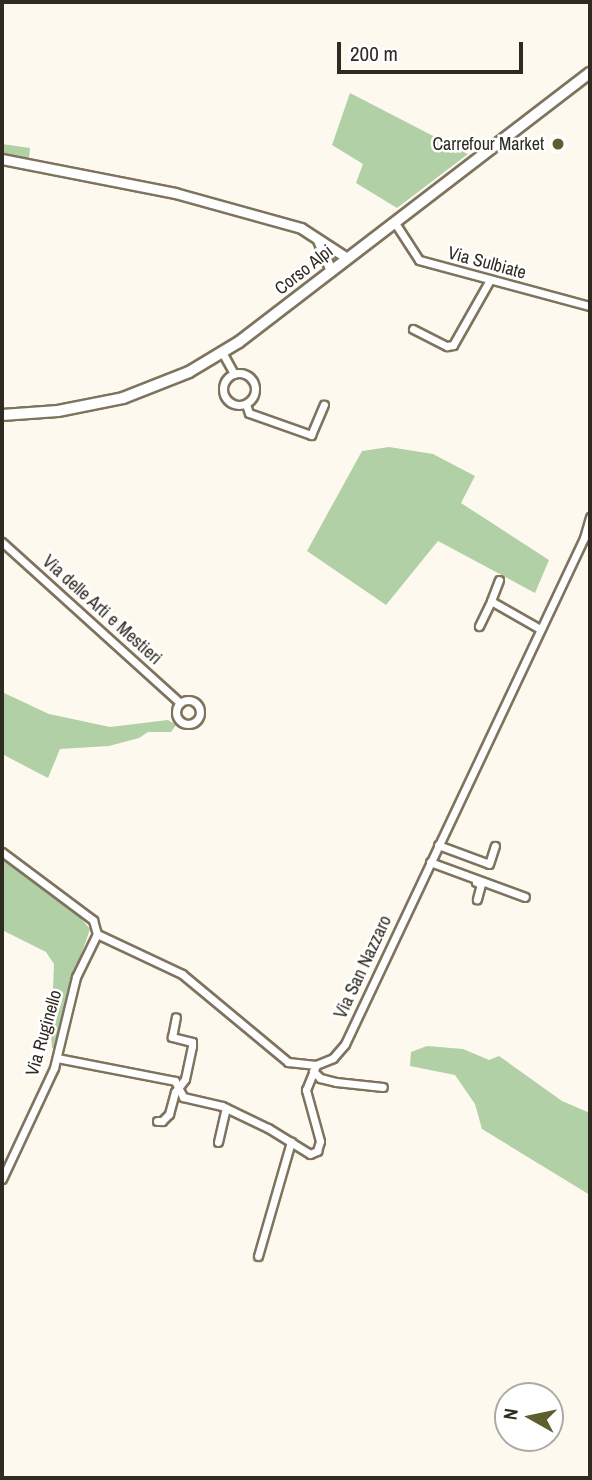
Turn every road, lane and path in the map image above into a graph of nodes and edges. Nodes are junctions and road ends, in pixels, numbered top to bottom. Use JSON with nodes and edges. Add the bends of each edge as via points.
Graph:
{"nodes":[{"id":1,"x":590,"y":73,"type":"edge"},
{"id":2,"x":2,"y":159,"type":"edge"},
{"id":3,"x":395,"y":223,"type":"junction"},
{"id":4,"x":317,"y":238,"type":"junction"},
{"id":5,"x":347,"y":258,"type":"junction"},
{"id":6,"x":331,"y":270,"type":"junction"},
{"id":7,"x":489,"y":280,"type":"junction"},
{"id":8,"x":590,"y":306,"type":"edge"},
{"id":9,"x":413,"y":329,"type":"dead end"},
{"id":10,"x":222,"y":352,"type":"junction"},
{"id":11,"x":234,"y":374,"type":"junction"},
{"id":12,"x":246,"y":404,"type":"junction"},
{"id":13,"x":324,"y":405,"type":"dead end"},
{"id":14,"x":2,"y":415,"type":"edge"},
{"id":15,"x":590,"y":517,"type":"edge"},
{"id":16,"x":587,"y":540,"type":"edge"},
{"id":17,"x":2,"y":542,"type":"edge"},
{"id":18,"x":499,"y":580,"type":"dead end"},
{"id":19,"x":491,"y":601,"type":"junction"},
{"id":20,"x":479,"y":626,"type":"dead end"},
{"id":21,"x":540,"y":629,"type":"junction"},
{"id":22,"x":180,"y":703,"type":"dead end"},
{"id":23,"x":438,"y":845,"type":"junction"},
{"id":24,"x":495,"y":846,"type":"dead end"},
{"id":25,"x":2,"y":852,"type":"edge"},
{"id":26,"x":430,"y":864,"type":"junction"},
{"id":27,"x":525,"y":897,"type":"dead end"},
{"id":28,"x":477,"y":899,"type":"dead end"},
{"id":29,"x":97,"y":934,"type":"junction"},
{"id":30,"x":176,"y":1017,"type":"dead end"},
{"id":31,"x":57,"y":1058,"type":"junction"},
{"id":32,"x":315,"y":1068,"type":"junction"},
{"id":33,"x":383,"y":1087,"type":"dead end"},
{"id":34,"x":178,"y":1088,"type":"junction"},
{"id":35,"x":220,"y":1106,"type":"junction"},
{"id":36,"x":157,"y":1121,"type":"dead end"},
{"id":37,"x":218,"y":1142,"type":"dead end"},
{"id":38,"x":291,"y":1142,"type":"junction"},
{"id":39,"x":2,"y":1179,"type":"edge"},
{"id":40,"x":258,"y":1256,"type":"dead end"}],
"edges":[{"from":1,"to":3,"type":"main road","name":"Corso Alpi"},
{"from":2,"to":4,"type":"street","via":[[161,190],[305,229]]},
{"from":3,"to":5,"type":"main road","name":"Corso Alpi"},
{"from":3,"to":7,"type":"street","name":"Via Sulbiate","via":[[419,260]]},
{"from":4,"to":5,"type":"street"},
{"from":4,"to":6,"type":"street"},
{"from":5,"to":6,"type":"main road","name":"Corso Alpi"},
{"from":6,"to":10,"type":"main road","name":"Corso Alpi"},
{"from":7,"to":8,"type":"street","name":"Via Sulbiate"},
{"from":7,"to":9,"type":"street","via":[[453,345]]},
{"from":10,"to":11,"type":"street"},
{"from":10,"to":14,"type":"main road","name":"Corso Alpi","via":[[170,381],[123,398],[58,411]]},
{"from":11,"to":12,"type":"street","via":[[246,375],[254,383]]},
{"from":11,"to":12,"type":"street","via":[[223,386],[225,398],[234,405]]},
{"from":12,"to":13,"type":"street","via":[[250,413],[311,435]]},
{"from":15,"to":16,"type":"street","name":"Via San Nazzaro"},
{"from":16,"to":21,"type":"street","name":"Via San Nazzaro"},
{"from":17,"to":22,"type":"street","name":"Via delle Arti e Mestieri"},
{"from":18,"to":19,"type":"street"},
{"from":19,"to":20,"type":"street"},
{"from":19,"to":21,"type":"street"},
{"from":21,"to":23,"type":"street","name":"Via San Nazzaro"},
{"from":23,"to":24,"type":"street","via":[[489,864]]},
{"from":23,"to":26,"type":"street","name":"Via San Nazzaro"},
{"from":25,"to":29,"type":"street","via":[[93,920]]},
{"from":26,"to":27,"type":"street"},
{"from":26,"to":28,"type":"street","via":[[481,884]]},
{"from":26,"to":32,"type":"street","name":"Via San Nazzaro","via":[[345,1044]]},
{"from":29,"to":31,"type":"street","name":"Via Ruginello","via":[[76,977]]},
{"from":29,"to":32,"type":"street","via":[[182,974],[288,1062]]},
{"from":30,"to":34,"type":"street","via":[[172,1037],[192,1042],[186,1079]]},
{"from":31,"to":34,"type":"street","via":[[170,1080]]},
{"from":31,"to":39,"type":"street","name":"Via Ruginello"},
{"from":32,"to":33,"type":"street","via":[[320,1078]]},
{"from":32,"to":38,"type":"street","via":[[306,1090],[319,1147],[310,1154]]},
{"from":34,"to":35,"type":"street","via":[[183,1097]]},
{"from":34,"to":36,"type":"street","via":[[169,1114]]},
{"from":35,"to":37,"type":"street"},
{"from":35,"to":38,"type":"street"},
{"from":38,"to":40,"type":"street"}]}
